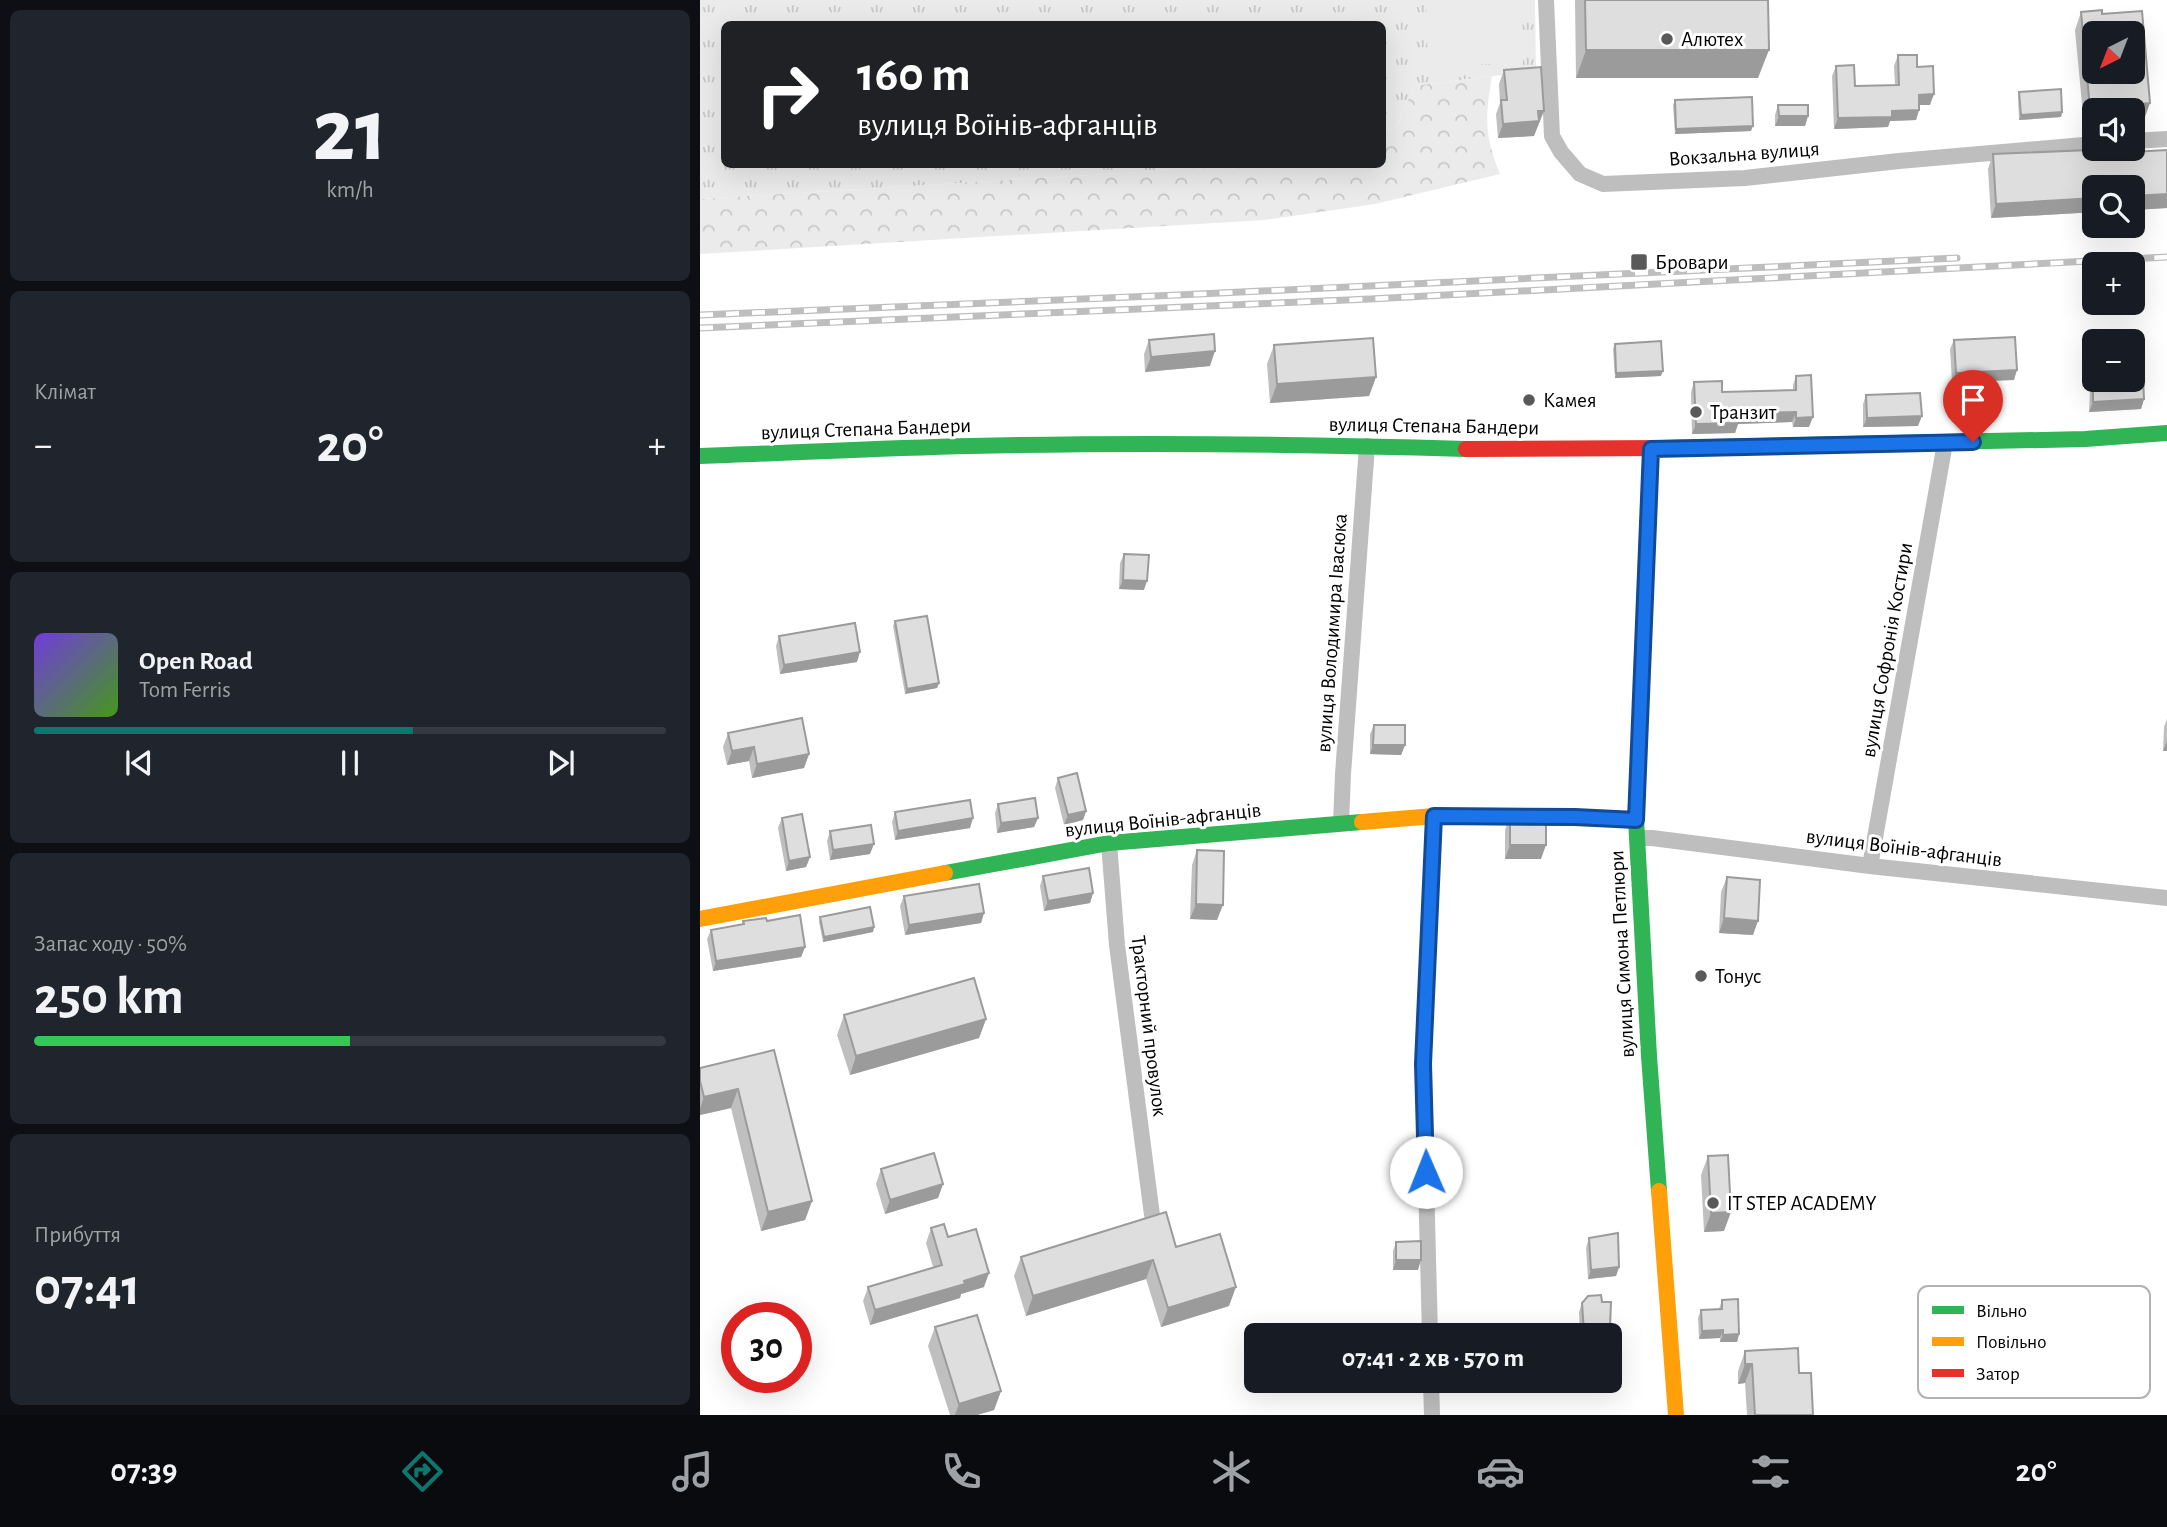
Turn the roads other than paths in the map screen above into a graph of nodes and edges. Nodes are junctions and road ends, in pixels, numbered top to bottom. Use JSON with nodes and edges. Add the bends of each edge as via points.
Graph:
{"nodes":[{"id":1,"x":1546,"y":0,"type":"edge"},
{"id":2,"x":2167,"y":138,"type":"edge"},
{"id":3,"x":2145,"y":140,"type":"edge"},
{"id":4,"x":2082,"y":145,"type":"edge"},
{"id":5,"x":2167,"y":433,"type":"edge"},
{"id":6,"x":1945,"y":443,"type":"junction"},
{"id":7,"x":1367,"y":446,"type":"junction"},
{"id":8,"x":1651,"y":449,"type":"junction"},
{"id":9,"x":700,"y":456,"type":"edge"},
{"id":10,"x":1434,"y":816,"type":"junction"},
{"id":11,"x":1636,"y":820,"type":"junction"},
{"id":12,"x":1341,"y":823,"type":"junction"},
{"id":13,"x":1637,"y":838,"type":"junction"},
{"id":14,"x":1109,"y":842,"type":"junction"},
{"id":15,"x":1870,"y":866,"type":"junction"},
{"id":16,"x":2167,"y":898,"type":"edge"},
{"id":17,"x":700,"y":919,"type":"edge"},
{"id":18,"x":1152,"y":1215,"type":"edge"},
{"id":19,"x":1430,"y":1323,"type":"edge"},
{"id":20,"x":1431,"y":1393,"type":"edge"},
{"id":21,"x":1432,"y":1415,"type":"edge"},
{"id":22,"x":1676,"y":1415,"type":"edge"}],
"edges":[{"from":1,"to":4,"type":"street","name":"Вокзальна вулиця","via":[[1552,136],[1580,174],[1604,184],[1745,178]]},
{"from":2,"to":3,"type":"street"},
{"from":5,"to":6,"type":"street","name":"вулиця Степана Бандери"},
{"from":6,"to":8,"type":"street","name":"вулиця Степана Бандери"},
{"from":6,"to":15,"type":"street","name":"вулиця Софронія Костири"},
{"from":7,"to":8,"type":"street","name":"вулиця Степана Бандери"},
{"from":7,"to":9,"type":"street","name":"вулиця Степана Бандери","via":[[1022,445]]},
{"from":7,"to":12,"type":"street","name":"вулиця Володимира Івасюка"},
{"from":8,"to":11,"type":"street","name":"вулиця Симона Петлюри"},
{"from":10,"to":11,"type":"street","name":"вулиця Воїнів-афганців"},
{"from":10,"to":12,"type":"street","name":"вулиця Воїнів-афганців"},
{"from":10,"to":19,"type":"street","via":[[1423,1064]]},
{"from":11,"to":13,"type":"street","name":"вулиця Симона Петлюри"},
{"from":12,"to":14,"type":"street","name":"вулиця Воїнів-афганців"},
{"from":13,"to":15,"type":"street","name":"вулиця Воїнів-афганців"},
{"from":13,"to":22,"type":"street","name":"вулиця Симона Петлюри"},
{"from":14,"to":17,"type":"street","name":"вулиця Воїнів-афганців"},
{"from":14,"to":18,"type":"street","name":"Тракторний провулок","via":[[1117,946]]},
{"from":15,"to":16,"type":"street","name":"вулиця Воїнів-афганців"},
{"from":20,"to":21,"type":"street"}]}
